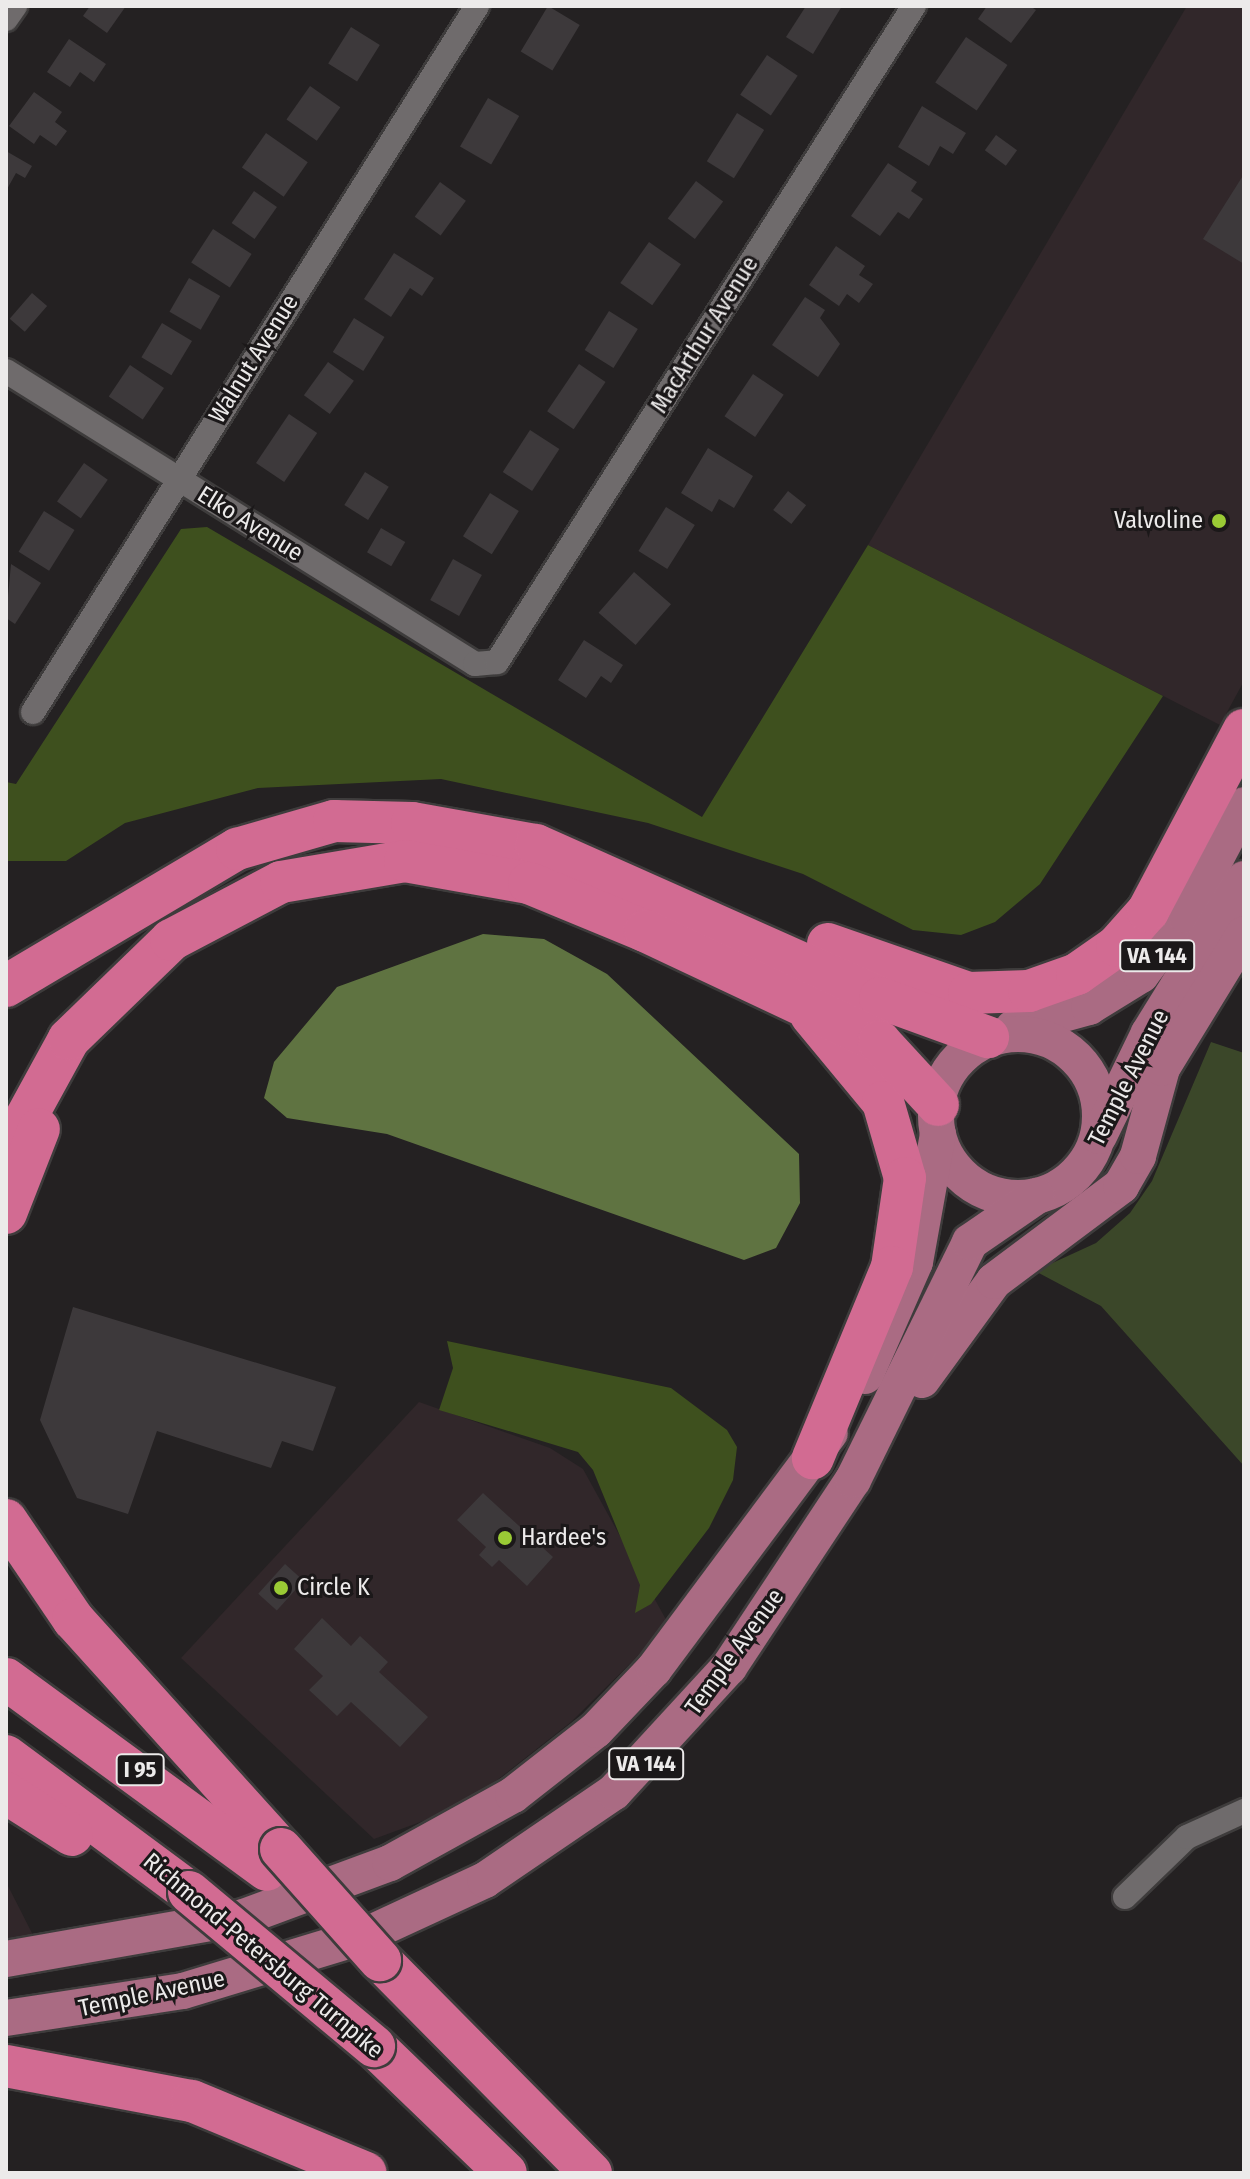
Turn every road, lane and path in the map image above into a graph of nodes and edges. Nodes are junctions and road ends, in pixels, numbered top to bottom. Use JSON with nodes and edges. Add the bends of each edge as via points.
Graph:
{"nodes":[{"id":1,"x":15,"y":6,"type":"edge"},
{"id":2,"x":477,"y":6,"type":"edge"},
{"id":3,"x":914,"y":6,"type":"edge"},
{"id":4,"x":6,"y":19,"type":"edge"},
{"id":5,"x":6,"y":371,"type":"edge"},
{"id":6,"x":178,"y":480,"type":"junction"},
{"id":7,"x":497,"y":662,"type":"joint"},
{"id":8,"x":33,"y":712,"type":"dead end"},
{"id":9,"x":1244,"y":730,"type":"edge"},
{"id":10,"x":1244,"y":805,"type":"edge"},
{"id":11,"x":412,"y":823,"type":"junction"},
{"id":12,"x":1244,"y":879,"type":"edge"},
{"id":13,"x":747,"y":934,"type":"junction"},
{"id":14,"x":1244,"y":934,"type":"edge"},
{"id":15,"x":146,"y":959,"type":"junction"},
{"id":16,"x":6,"y":986,"type":"edge"},
{"id":17,"x":806,"y":1007,"type":"junction"},
{"id":18,"x":996,"y":1034,"type":"junction"},
{"id":19,"x":6,"y":1109,"type":"edge"},
{"id":20,"x":938,"y":1119,"type":"junction"},
{"id":21,"x":6,"y":1154,"type":"edge"},
{"id":22,"x":1089,"y":1156,"type":"junction"},
{"id":23,"x":1037,"y":1196,"type":"junction"},
{"id":24,"x":6,"y":1213,"type":"edge"},
{"id":25,"x":813,"y":1458,"type":"junction"},
{"id":26,"x":853,"y":1480,"type":"junction"},
{"id":27,"x":6,"y":1520,"type":"edge"},
{"id":28,"x":6,"y":1679,"type":"edge"},
{"id":29,"x":6,"y":1756,"type":"edge"},
{"id":30,"x":6,"y":1793,"type":"edge"},
{"id":31,"x":1244,"y":1811,"type":"edge"},
{"id":32,"x":274,"y":1860,"type":"junction"},
{"id":33,"x":180,"y":1895,"type":"junction"},
{"id":34,"x":1125,"y":1897,"type":"dead end"},
{"id":35,"x":6,"y":1959,"type":"edge"},
{"id":36,"x":6,"y":2018,"type":"edge"},
{"id":37,"x":6,"y":2066,"type":"edge"},
{"id":38,"x":366,"y":2173,"type":"edge"},
{"id":39,"x":506,"y":2173,"type":"edge"},
{"id":40,"x":591,"y":2173,"type":"edge"}],
"edges":[{"from":1,"to":4,"type":"street"},
{"from":2,"to":6,"type":"street","name":"Walnut Avenue"},
{"from":3,"to":7,"type":"street","name":"MacArthur Avenue"},
{"from":5,"to":6,"type":"street","name":"Elko Avenue"},
{"from":6,"to":7,"type":"street","name":"Elko Avenue","via":[[475,664]]},
{"from":6,"to":8,"type":"street","name":"Walnut Avenue"},
{"from":9,"to":13,"type":"highway","via":[[1135,928],[1098,961],[1052,985],[1008,994],[952,991],[804,935]]},
{"from":10,"to":18,"type":"main road","name":"Temple Avenue","number":"VA 144","via":[[1191,906],[1141,975],[1089,1007]]},
{"from":11,"to":13,"type":"highway","via":[[536,845]]},
{"from":11,"to":16,"type":"highway","via":[[334,821],[237,849]]},
{"from":11,"to":19,"type":"highway","via":[[278,850],[161,908],[71,997]]},
{"from":12,"to":22,"type":"main road","name":"Temple Avenue","number":"VA 144","via":[[1144,1042]]},
{"from":13,"to":18,"type":"highway","via":[[880,998]]},
{"from":14,"to":26,"type":"main road","via":[[1162,1068],[1138,1156],[1121,1186],[979,1296]]},
{"from":15,"to":17,"type":"highway","via":[[205,917],[281,882],[363,864],[447,864],[529,883]]},
{"from":15,"to":21,"type":"highway","via":[[69,1039]]},
{"from":15,"to":24,"type":"highway","via":[[67,1072]]},
{"from":17,"to":20,"type":"highway","via":[[889,1048]]},
{"from":17,"to":25,"type":"highway","via":[[883,1102],[905,1178],[892,1267]]},
{"from":18,"to":20,"type":"main road","number":"VA 144","via":[[955,1065]]},
{"from":18,"to":22,"type":"main road","via":[[1056,1043],[1085,1069],[1098,1103]]},
{"from":20,"to":23,"type":"main road","via":[[956,1170],[979,1189],[1007,1198]]},
{"from":20,"to":25,"type":"main road","number":"VA 144","via":[[907,1287],[858,1389]]},
{"from":22,"to":23,"type":"main road","number":"VA 144","via":[[1068,1182]]},
{"from":23,"to":26,"type":"main road","name":"Temple Avenue","number":"VA 144","via":[[985,1227],[964,1251]]},
{"from":25,"to":35,"type":"main road","number":"VA 144","via":[[626,1700],[547,1771],[489,1810],[390,1863],[244,1917]]},
{"from":26,"to":36,"type":"main road","name":"Temple Avenue","number":"VA 144","via":[[729,1667],[677,1732],[614,1792],[536,1850],[441,1903],[301,1956],[183,1991]]},
{"from":27,"to":32,"type":"highway","via":[[73,1619]]},
{"from":28,"to":32,"type":"highway","number":"I 95"},
{"from":29,"to":33,"type":"highway","name":"Richmond-Petersburg Turnpike"},
{"from":30,"to":33,"type":"highway"},
{"from":31,"to":34,"type":"street","via":[[1187,1837]]},
{"from":32,"to":40,"type":"highway","number":"I 95","bridge":true,"via":[[451,2028]]},
{"from":33,"to":39,"type":"highway","name":"Richmond-Petersburg Turnpike","bridge":true,"via":[[290,1972]]},
{"from":37,"to":38,"type":"highway","via":[[192,2101]]}]}
